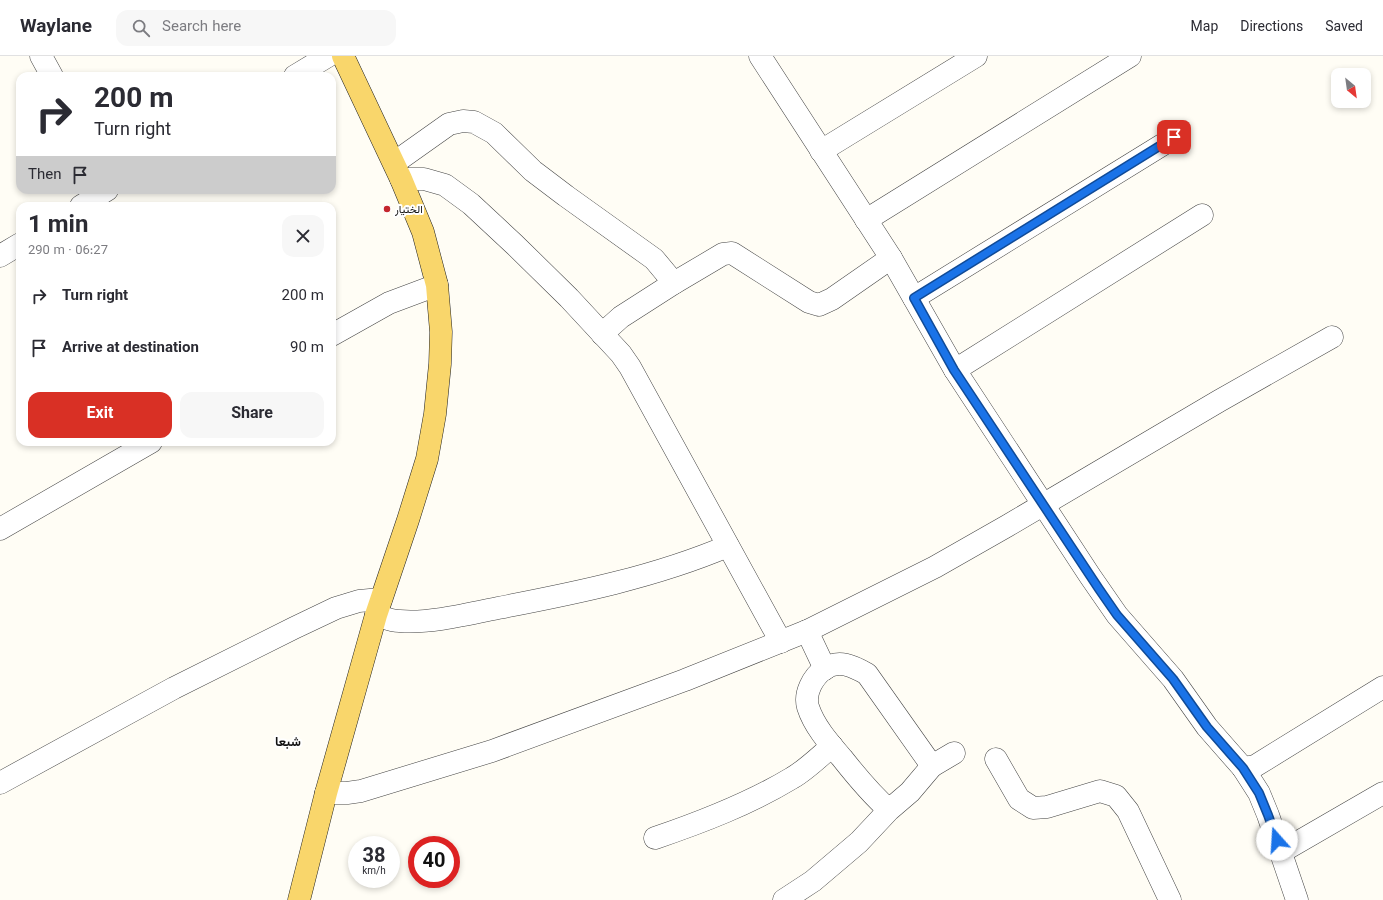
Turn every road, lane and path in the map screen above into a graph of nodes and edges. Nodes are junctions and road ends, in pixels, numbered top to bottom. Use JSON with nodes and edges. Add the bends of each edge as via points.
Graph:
{"nodes":[{"id":1,"x":41,"y":56,"type":"edge"},
{"id":2,"x":328,"y":56,"type":"edge"},
{"id":3,"x":343,"y":56,"type":"edge"},
{"id":4,"x":760,"y":56,"type":"edge"},
{"id":5,"x":976,"y":56,"type":"edge"},
{"id":6,"x":1130,"y":56,"type":"edge"},
{"id":7,"x":50,"y":72,"type":"edge"},
{"id":8,"x":302,"y":72,"type":"edge"},
{"id":9,"x":1174,"y":137,"type":"dead end"},
{"id":10,"x":821,"y":151,"type":"junction"},
{"id":11,"x":398,"y":171,"type":"junction"},
{"id":12,"x":100,"y":194,"type":"edge"},
{"id":13,"x":88,"y":202,"type":"edge"},
{"id":14,"x":1202,"y":215,"type":"dead end"},
{"id":15,"x":866,"y":220,"type":"junction"},
{"id":16,"x":16,"y":246,"type":"edge"},
{"id":17,"x":0,"y":256,"type":"edge"},
{"id":18,"x":891,"y":258,"type":"junction"},
{"id":19,"x":674,"y":283,"type":"junction"},
{"id":20,"x":437,"y":284,"type":"junction"},
{"id":21,"x":914,"y":298,"type":"junction"},
{"id":22,"x":336,"y":333,"type":"edge"},
{"id":23,"x":602,"y":334,"type":"junction"},
{"id":24,"x":1332,"y":337,"type":"dead end"},
{"id":25,"x":954,"y":370,"type":"junction"},
{"id":26,"x":145,"y":446,"type":"edge"},
{"id":27,"x":1043,"y":504,"type":"junction"},
{"id":28,"x":0,"y":529,"type":"edge"},
{"id":29,"x":728,"y":546,"type":"junction"},
{"id":30,"x":378,"y":607,"type":"junction"},
{"id":31,"x":807,"y":631,"type":"junction"},
{"id":32,"x":781,"y":642,"type":"junction"},
{"id":33,"x":825,"y":669,"type":"junction"},
{"id":34,"x":1383,"y":687,"type":"edge"},
{"id":35,"x":832,"y":746,"type":"junction"},
{"id":36,"x":954,"y":753,"type":"dead end"},
{"id":37,"x":996,"y":759,"type":"dead end"},
{"id":38,"x":932,"y":766,"type":"junction"},
{"id":39,"x":1243,"y":768,"type":"junction"},
{"id":40,"x":0,"y":783,"type":"edge"},
{"id":41,"x":326,"y":793,"type":"junction"},
{"id":42,"x":1383,"y":793,"type":"edge"},
{"id":43,"x":890,"y":810,"type":"junction"},
{"id":44,"x":655,"y":838,"type":"dead end"},
{"id":45,"x":1281,"y":852,"type":"junction"},
{"id":46,"x":787,"y":899,"type":"edge"},
{"id":47,"x":299,"y":900,"type":"edge"},
{"id":48,"x":1170,"y":900,"type":"edge"},
{"id":49,"x":1297,"y":900,"type":"edge"}],
"edges":[{"from":1,"to":7,"type":"street"},
{"from":2,"to":8,"type":"street"},
{"from":3,"to":11,"type":"main road"},
{"from":4,"to":10,"type":"street"},
{"from":5,"to":10,"type":"street"},
{"from":6,"to":15,"type":"street"},
{"from":9,"to":21,"type":"street"},
{"from":10,"to":15,"type":"street"},
{"from":11,"to":19,"type":"street","via":[[449,124],[463,120],[474,122],[494,134],[555,188],[654,259]]},
{"from":11,"to":20,"type":"main road","via":[[423,232]]},
{"from":11,"to":23,"type":"street","via":[[445,185],[470,204],[569,298]]},
{"from":12,"to":13,"type":"street"},
{"from":14,"to":25,"type":"street"},
{"from":15,"to":18,"type":"street"},
{"from":16,"to":17,"type":"street"},
{"from":18,"to":19,"type":"street","via":[[832,299],[819,305],[809,302],[732,252],[723,254]]},
{"from":18,"to":21,"type":"street"},
{"from":19,"to":23,"type":"street","via":[[622,316]]},
{"from":20,"to":22,"type":"street","via":[[389,303]]},
{"from":20,"to":30,"type":"main road","via":[[441,332],[436,414],[408,520]]},
{"from":21,"to":25,"type":"street"},
{"from":23,"to":29,"type":"street","via":[[630,367]]},
{"from":24,"to":27,"type":"street"},
{"from":25,"to":27,"type":"street"},
{"from":26,"to":28,"type":"street"},
{"from":27,"to":31,"type":"street","via":[[935,566]]},
{"from":27,"to":39,"type":"street","via":[[1117,615],[1173,679],[1207,727]]},
{"from":29,"to":30,"type":"street","via":[[627,580],[470,614],[398,622]]},
{"from":29,"to":32,"type":"street"},
{"from":30,"to":40,"type":"street","via":[[358,601],[336,608],[174,688]]},
{"from":30,"to":41,"type":"main road"},
{"from":31,"to":32,"type":"street"},
{"from":31,"to":33,"type":"street"},
{"from":32,"to":41,"type":"street","via":[[492,750],[361,791]]},
{"from":33,"to":35,"type":"street","via":[[813,680],[808,692],[808,706],[818,727]]},
{"from":33,"to":38,"type":"street","via":[[838,664],[853,666],[867,674]]},
{"from":34,"to":39,"type":"street","via":[[1255,766]]},
{"from":35,"to":43,"type":"street","via":[[871,793]]},
{"from":35,"to":44,"type":"street","via":[[793,778],[757,798]]},
{"from":36,"to":38,"type":"street"},
{"from":37,"to":48,"type":"street","via":[[1019,799],[1033,808],[1047,807],[1100,791],[1116,796],[1128,811]]},
{"from":38,"to":43,"type":"street","via":[[910,792]]},
{"from":39,"to":45,"type":"street","via":[[1259,793]]},
{"from":41,"to":47,"type":"main road"},
{"from":42,"to":45,"type":"street"},
{"from":43,"to":46,"type":"street","via":[[859,842]]},
{"from":45,"to":49,"type":"street"}]}
